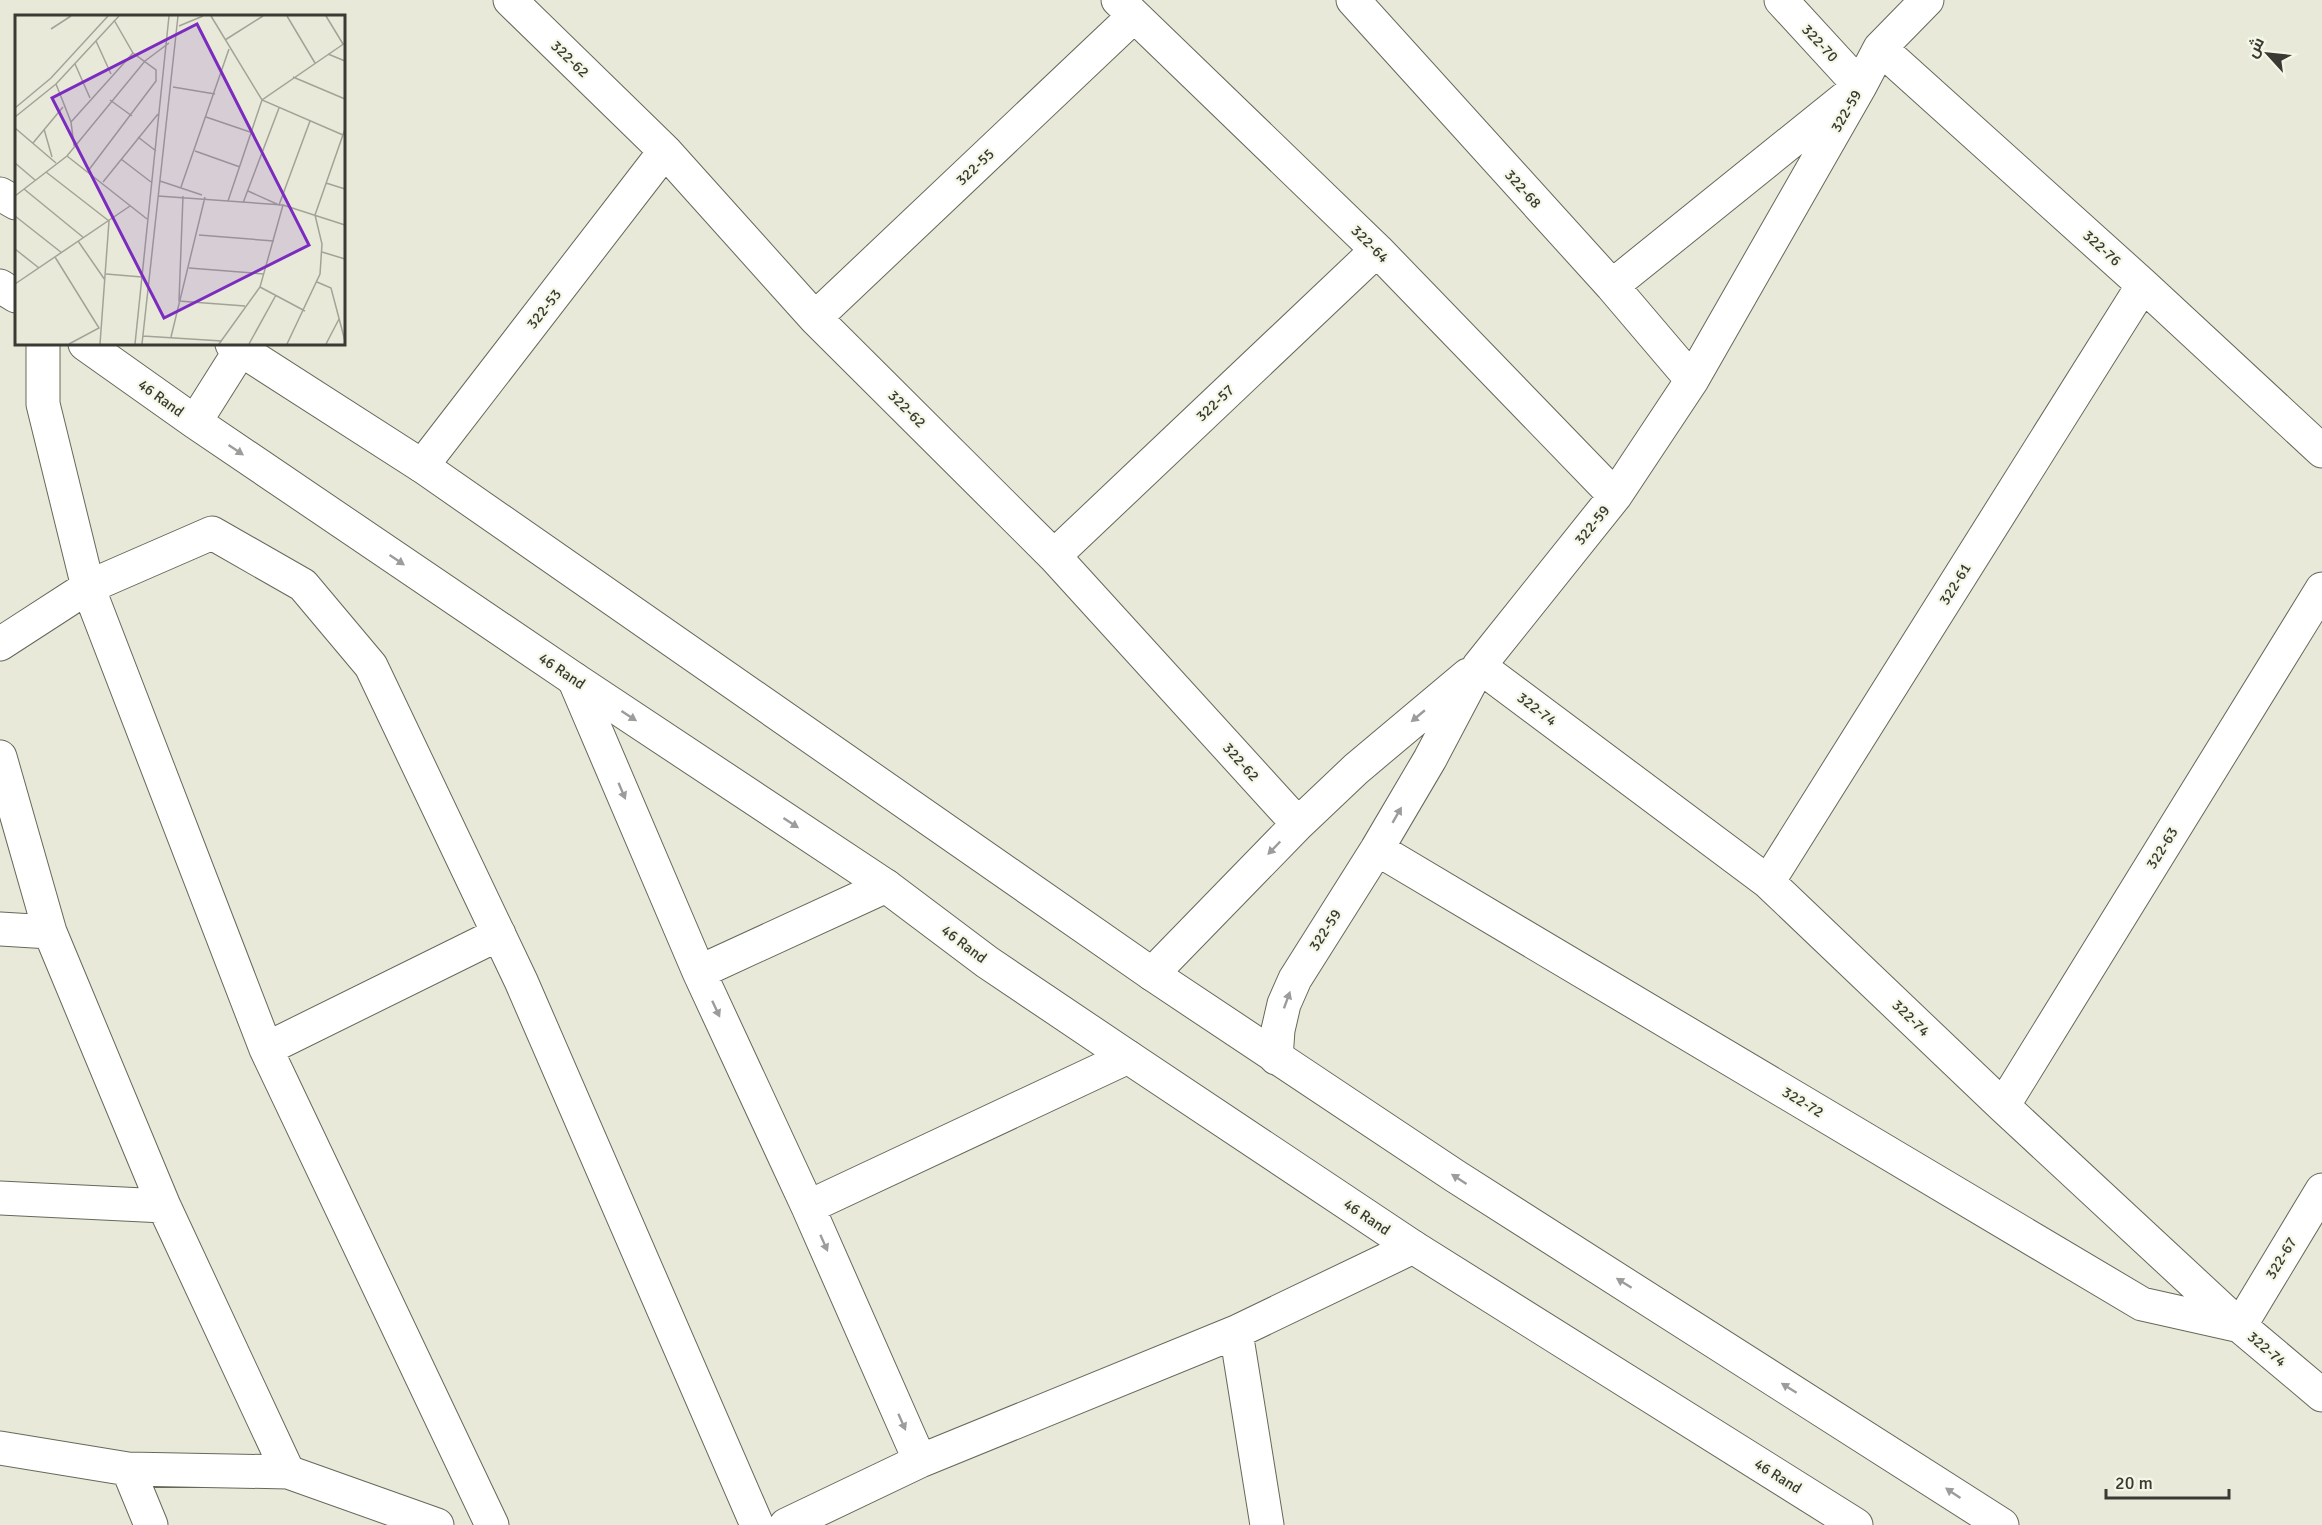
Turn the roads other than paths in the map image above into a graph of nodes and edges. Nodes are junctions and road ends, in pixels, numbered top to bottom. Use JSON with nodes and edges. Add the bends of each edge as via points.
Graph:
{"nodes":[{"id":1,"x":510,"y":0,"type":"edge"},
{"id":2,"x":1353,"y":0,"type":"edge"},
{"id":3,"x":1781,"y":0,"type":"edge"},
{"id":4,"x":1927,"y":0,"type":"edge"},
{"id":5,"x":1126,"y":8,"type":"edge"},
{"id":6,"x":1880,"y":48,"type":"junction"},
{"id":7,"x":1860,"y":86,"type":"junction"},
{"id":8,"x":664,"y":151,"type":"junction"},
{"id":9,"x":0,"y":194,"type":"edge"},
{"id":10,"x":15,"y":202,"type":"edge"},
{"id":11,"x":1377,"y":250,"type":"junction"},
{"id":12,"x":2143,"y":285,"type":"junction"},
{"id":13,"x":0,"y":286,"type":"edge"},
{"id":14,"x":1612,"y":286,"type":"junction"},
{"id":15,"x":15,"y":295,"type":"edge"},
{"id":16,"x":816,"y":318,"type":"junction"},
{"id":17,"x":43,"y":345,"type":"edge"},
{"id":18,"x":87,"y":345,"type":"edge"},
{"id":19,"x":237,"y":346,"type":"edge"},
{"id":20,"x":1692,"y":380,"type":"junction"},
{"id":21,"x":195,"y":422,"type":"junction"},
{"id":22,"x":2322,"y":451,"type":"edge"},
{"id":23,"x":423,"y":466,"type":"junction"},
{"id":24,"x":1615,"y":496,"type":"junction"},
{"id":25,"x":1054,"y":556,"type":"junction"},
{"id":26,"x":88,"y":586,"type":"junction"},
{"id":27,"x":2322,"y":589,"type":"edge"},
{"id":28,"x":0,"y":644,"type":"edge"},
{"id":29,"x":1479,"y":666,"type":"junction"},
{"id":30,"x":574,"y":680,"type":"junction"},
{"id":31,"x":0,"y":757,"type":"edge"},
{"id":32,"x":1298,"y":824,"type":"junction"},
{"id":33,"x":1377,"y":849,"type":"junction"},
{"id":34,"x":1768,"y":882,"type":"junction"},
{"id":35,"x":886,"y":886,"type":"junction"},
{"id":36,"x":0,"y":929,"type":"edge"},
{"id":37,"x":50,"y":932,"type":"junction"},
{"id":38,"x":498,"y":934,"type":"junction"},
{"id":39,"x":699,"y":972,"type":"junction"},
{"id":40,"x":1152,"y":974,"type":"junction"},
{"id":41,"x":266,"y":1049,"type":"junction"},
{"id":42,"x":1128,"y":1057,"type":"junction"},
{"id":43,"x":1276,"y":1058,"type":"junction"},
{"id":44,"x":2003,"y":1106,"type":"junction"},
{"id":45,"x":2322,"y":1190,"type":"edge"},
{"id":46,"x":0,"y":1198,"type":"edge"},
{"id":47,"x":164,"y":1206,"type":"junction"},
{"id":48,"x":808,"y":1207,"type":"junction"},
{"id":49,"x":1413,"y":1247,"type":"junction"},
{"id":50,"x":2240,"y":1326,"type":"junction"},
{"id":51,"x":1236,"y":1332,"type":"junction"},
{"id":52,"x":2322,"y":1395,"type":"edge"},
{"id":53,"x":0,"y":1448,"type":"edge"},
{"id":54,"x":920,"y":1461,"type":"junction"},
{"id":55,"x":128,"y":1470,"type":"junction"},
{"id":56,"x":288,"y":1472,"type":"junction"},
{"id":57,"x":151,"y":1525,"type":"edge"},
{"id":58,"x":437,"y":1525,"type":"edge"},
{"id":59,"x":492,"y":1525,"type":"edge"},
{"id":60,"x":757,"y":1525,"type":"edge"},
{"id":61,"x":786,"y":1525,"type":"edge"},
{"id":62,"x":1267,"y":1525,"type":"edge"},
{"id":63,"x":1856,"y":1525,"type":"edge"},
{"id":64,"x":2002,"y":1525,"type":"edge"}],
"edges":[{"from":1,"to":8,"type":"street","name":"322-62"},
{"from":2,"to":14,"type":"street","name":"322-68"},
{"from":3,"to":7,"type":"street","name":"322-70"},
{"from":4,"to":6,"type":"street","name":"322-59"},
{"from":5,"to":11,"type":"street","name":"322-64"},
{"from":5,"to":16,"type":"street","name":"322-55"},
{"from":6,"to":7,"type":"street","name":"322-59"},
{"from":6,"to":12,"type":"street","name":"322-76"},
{"from":7,"to":14,"type":"street"},
{"from":7,"to":20,"type":"street","name":"322-59"},
{"from":8,"to":16,"type":"street","name":"322-62"},
{"from":8,"to":23,"type":"street","name":"322-53"},
{"from":9,"to":10,"type":"street"},
{"from":11,"to":24,"type":"street","name":"322-64"},
{"from":11,"to":25,"type":"street","name":"322-57"},
{"from":12,"to":22,"type":"street","name":"322-76"},
{"from":12,"to":34,"type":"street","name":"322-61"},
{"from":13,"to":15,"type":"street"},
{"from":14,"to":20,"type":"street","name":"322-68"},
{"from":16,"to":25,"type":"street","name":"322-62"},
{"from":17,"to":26,"type":"street","via":[[43,404]]},
{"from":18,"to":21,"type":"street","name":"46 Rand"},
{"from":19,"to":21,"type":"street"},
{"from":19,"to":23,"type":"street"},
{"from":20,"to":24,"type":"street","name":"322-59"},
{"from":21,"to":30,"type":"street","name":"46 Rand","one_way":true},
{"from":23,"to":40,"type":"street"},
{"from":24,"to":29,"type":"street","name":"322-59"},
{"from":25,"to":32,"type":"street","name":"322-62"},
{"from":26,"to":28,"type":"street"},
{"from":26,"to":38,"type":"street","via":[[212,533],[303,585],[371,666]]},
{"from":26,"to":41,"type":"street"},
{"from":27,"to":44,"type":"street","name":"322-63"},
{"from":29,"to":32,"type":"street","one_way":true,"via":[[1356,769]]},
{"from":33,"to":29,"type":"street","name":"322-59","one_way":true},
{"from":29,"to":34,"type":"street","name":"322-74"},
{"from":30,"to":35,"type":"street","name":"46 Rand","one_way":true},
{"from":30,"to":39,"type":"street","one_way":true},
{"from":31,"to":37,"type":"street"},
{"from":32,"to":40,"type":"street","one_way":true},
{"from":43,"to":33,"type":"street","name":"322-59","one_way":true,"via":[[1284,1004],[1295,979]]},
{"from":33,"to":50,"type":"street","name":"322-72","via":[[2142,1304]]},
{"from":34,"to":44,"type":"street","name":"322-74"},
{"from":35,"to":39,"type":"street"},
{"from":35,"to":42,"type":"street","name":"46 Rand","via":[[987,962]]},
{"from":36,"to":37,"type":"street"},
{"from":37,"to":47,"type":"street"},
{"from":38,"to":41,"type":"street"},
{"from":38,"to":60,"type":"street"},
{"from":39,"to":48,"type":"street","one_way":true},
{"from":40,"to":43,"type":"street"},
{"from":41,"to":59,"type":"street"},
{"from":42,"to":48,"type":"street"},
{"from":42,"to":49,"type":"street","name":"46 Rand"},
{"from":64,"to":43,"type":"street","one_way":true},
{"from":44,"to":50,"type":"street","name":"322-74"},
{"from":45,"to":50,"type":"street","name":"322-67"},
{"from":46,"to":47,"type":"street"},
{"from":47,"to":56,"type":"street"},
{"from":48,"to":54,"type":"street","one_way":true},
{"from":49,"to":51,"type":"street"},
{"from":49,"to":63,"type":"street","name":"46 Rand"},
{"from":50,"to":52,"type":"street","name":"322-74"},
{"from":51,"to":54,"type":"street"},
{"from":51,"to":62,"type":"street"},
{"from":53,"to":55,"type":"street"},
{"from":54,"to":61,"type":"street"},
{"from":55,"to":56,"type":"street"},
{"from":55,"to":57,"type":"street"},
{"from":56,"to":58,"type":"street"}]}
